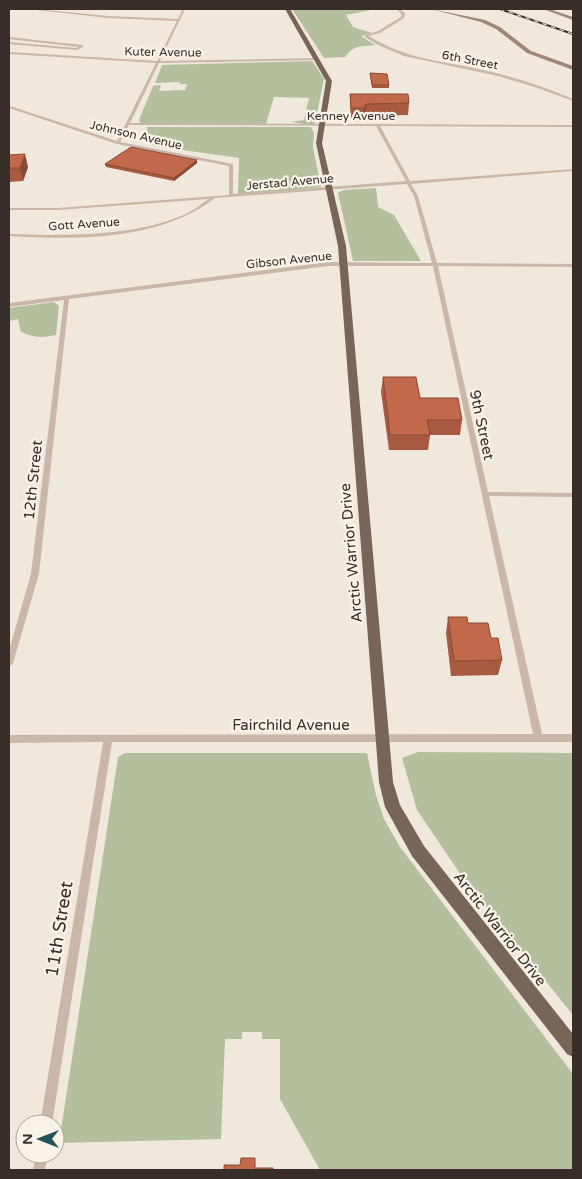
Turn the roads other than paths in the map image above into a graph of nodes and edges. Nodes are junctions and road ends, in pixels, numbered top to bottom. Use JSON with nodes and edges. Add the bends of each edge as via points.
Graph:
{"nodes":[{"id":1,"x":30,"y":9,"type":"edge"},
{"id":2,"x":184,"y":9,"type":"edge"},
{"id":3,"x":287,"y":9,"type":"edge"},
{"id":4,"x":433,"y":9,"type":"edge"},
{"id":5,"x":545,"y":9,"type":"edge"},
{"id":6,"x":399,"y":10,"type":"dead end"},
{"id":7,"x":573,"y":19,"type":"edge"},
{"id":8,"x":179,"y":20,"type":"junction"},
{"id":9,"x":9,"y":38,"type":"edge"},
{"id":10,"x":9,"y":43,"type":"edge"},
{"id":11,"x":24,"y":45,"type":"junction"},
{"id":12,"x":10,"y":53,"type":"edge"},
{"id":13,"x":317,"y":59,"type":"junction"},
{"id":14,"x":159,"y":62,"type":"junction"},
{"id":15,"x":573,"y":68,"type":"edge"},
{"id":16,"x":573,"y":100,"type":"edge"},
{"id":17,"x":9,"y":107,"type":"edge"},
{"id":18,"x":129,"y":124,"type":"junction"},
{"id":19,"x":321,"y":126,"type":"junction"},
{"id":20,"x":378,"y":126,"type":"junction"},
{"id":21,"x":573,"y":126,"type":"edge"},
{"id":22,"x":118,"y":143,"type":"junction"},
{"id":23,"x":573,"y":170,"type":"edge"},
{"id":24,"x":411,"y":183,"type":"junction"},
{"id":25,"x":330,"y":188,"type":"junction"},
{"id":26,"x":231,"y":196,"type":"junction"},
{"id":27,"x":213,"y":198,"type":"junction"},
{"id":28,"x":9,"y":208,"type":"edge"},
{"id":29,"x":9,"y":235,"type":"edge"},
{"id":30,"x":343,"y":265,"type":"junction"},
{"id":31,"x":435,"y":265,"type":"junction"},
{"id":32,"x":573,"y":265,"type":"edge"},
{"id":33,"x":67,"y":297,"type":"junction"},
{"id":34,"x":9,"y":305,"type":"edge"},
{"id":35,"x":484,"y":494,"type":"junction"},
{"id":36,"x":573,"y":495,"type":"edge"},
{"id":37,"x":9,"y":663,"type":"edge"},
{"id":38,"x":381,"y":738,"type":"junction"},
{"id":39,"x":538,"y":738,"type":"junction"},
{"id":40,"x":573,"y":738,"type":"edge"},
{"id":41,"x":9,"y":739,"type":"edge"},
{"id":42,"x":108,"y":740,"type":"junction"},
{"id":43,"x":573,"y":1048,"type":"edge"},
{"id":44,"x":48,"y":1114,"type":"edge"}],
"edges":[{"from":1,"to":8,"type":"street"},
{"from":2,"to":8,"type":"street"},
{"from":3,"to":13,"type":"main road","name":"Arctic Warrior Drive"},
{"from":4,"to":15,"type":"street","via":[[482,21],[498,28],[529,52]]},
{"from":5,"to":7,"type":"street"},
{"from":6,"to":16,"type":"street","name":"6th Street","via":[[403,17],[366,36],[387,49],[417,60],[486,72]]},
{"from":8,"to":14,"type":"street"},
{"from":9,"to":11,"type":"street","via":[[82,46],[78,49]]},
{"from":10,"to":11,"type":"street"},
{"from":11,"to":12,"type":"street"},
{"from":12,"to":14,"type":"street","name":"Kuter Avenue"},
{"from":13,"to":14,"type":"street","name":"Kuter Avenue"},
{"from":13,"to":19,"type":"main road","name":"Arctic Warrior Drive","via":[[330,81]]},
{"from":14,"to":18,"type":"street"},
{"from":17,"to":22,"type":"street","name":"Johnson Avenue"},
{"from":18,"to":19,"type":"street","name":"Kenney Avenue"},
{"from":18,"to":22,"type":"street"},
{"from":19,"to":20,"type":"street","name":"Kenney Avenue"},
{"from":19,"to":25,"type":"main road","name":"Arctic Warrior Drive","via":[[319,142]]},
{"from":20,"to":21,"type":"street","name":"Kenney Avenue"},
{"from":20,"to":24,"type":"street","name":"9th Street"},
{"from":22,"to":26,"type":"street","name":"Johnson Avenue","via":[[231,165]]},
{"from":23,"to":24,"type":"street","name":"Jerstad Avenue"},
{"from":24,"to":25,"type":"street","name":"Jerstad Avenue"},
{"from":24,"to":31,"type":"street","name":"9th Street"},
{"from":25,"to":26,"type":"street","name":"Jerstad Avenue"},
{"from":25,"to":30,"type":"main road","name":"Arctic Warrior Drive"},
{"from":26,"to":27,"type":"street","name":"Jerstad Avenue"},
{"from":27,"to":28,"type":"street","name":"Jerstad Avenue","via":[[58,209]]},
{"from":27,"to":29,"type":"street","name":"Gott Avenue","via":[[180,218],[118,233],[53,238]]},
{"from":30,"to":31,"type":"street","name":"Gibson Avenue"},
{"from":30,"to":33,"type":"street","name":"Gibson Avenue"},
{"from":30,"to":38,"type":"main road","name":"Arctic Warrior Drive"},
{"from":31,"to":32,"type":"street","name":"Gibson Avenue"},
{"from":31,"to":35,"type":"street","name":"9th Street"},
{"from":33,"to":34,"type":"street","name":"Gibson Avenue"},
{"from":33,"to":37,"type":"street","name":"12th Street","via":[[35,574]]},
{"from":35,"to":36,"type":"street"},
{"from":35,"to":39,"type":"street","name":"9th Street"},
{"from":38,"to":39,"type":"street","name":"Fairchild Avenue"},
{"from":38,"to":42,"type":"street","name":"Fairchild Avenue"},
{"from":38,"to":43,"type":"main road","name":"Arctic Warrior Drive","via":[[386,782],[404,829]]},
{"from":39,"to":40,"type":"street","name":"Fairchild Avenue"},
{"from":41,"to":42,"type":"street","name":"Fairchild Avenue"},
{"from":42,"to":44,"type":"street","name":"11th Street"}]}
